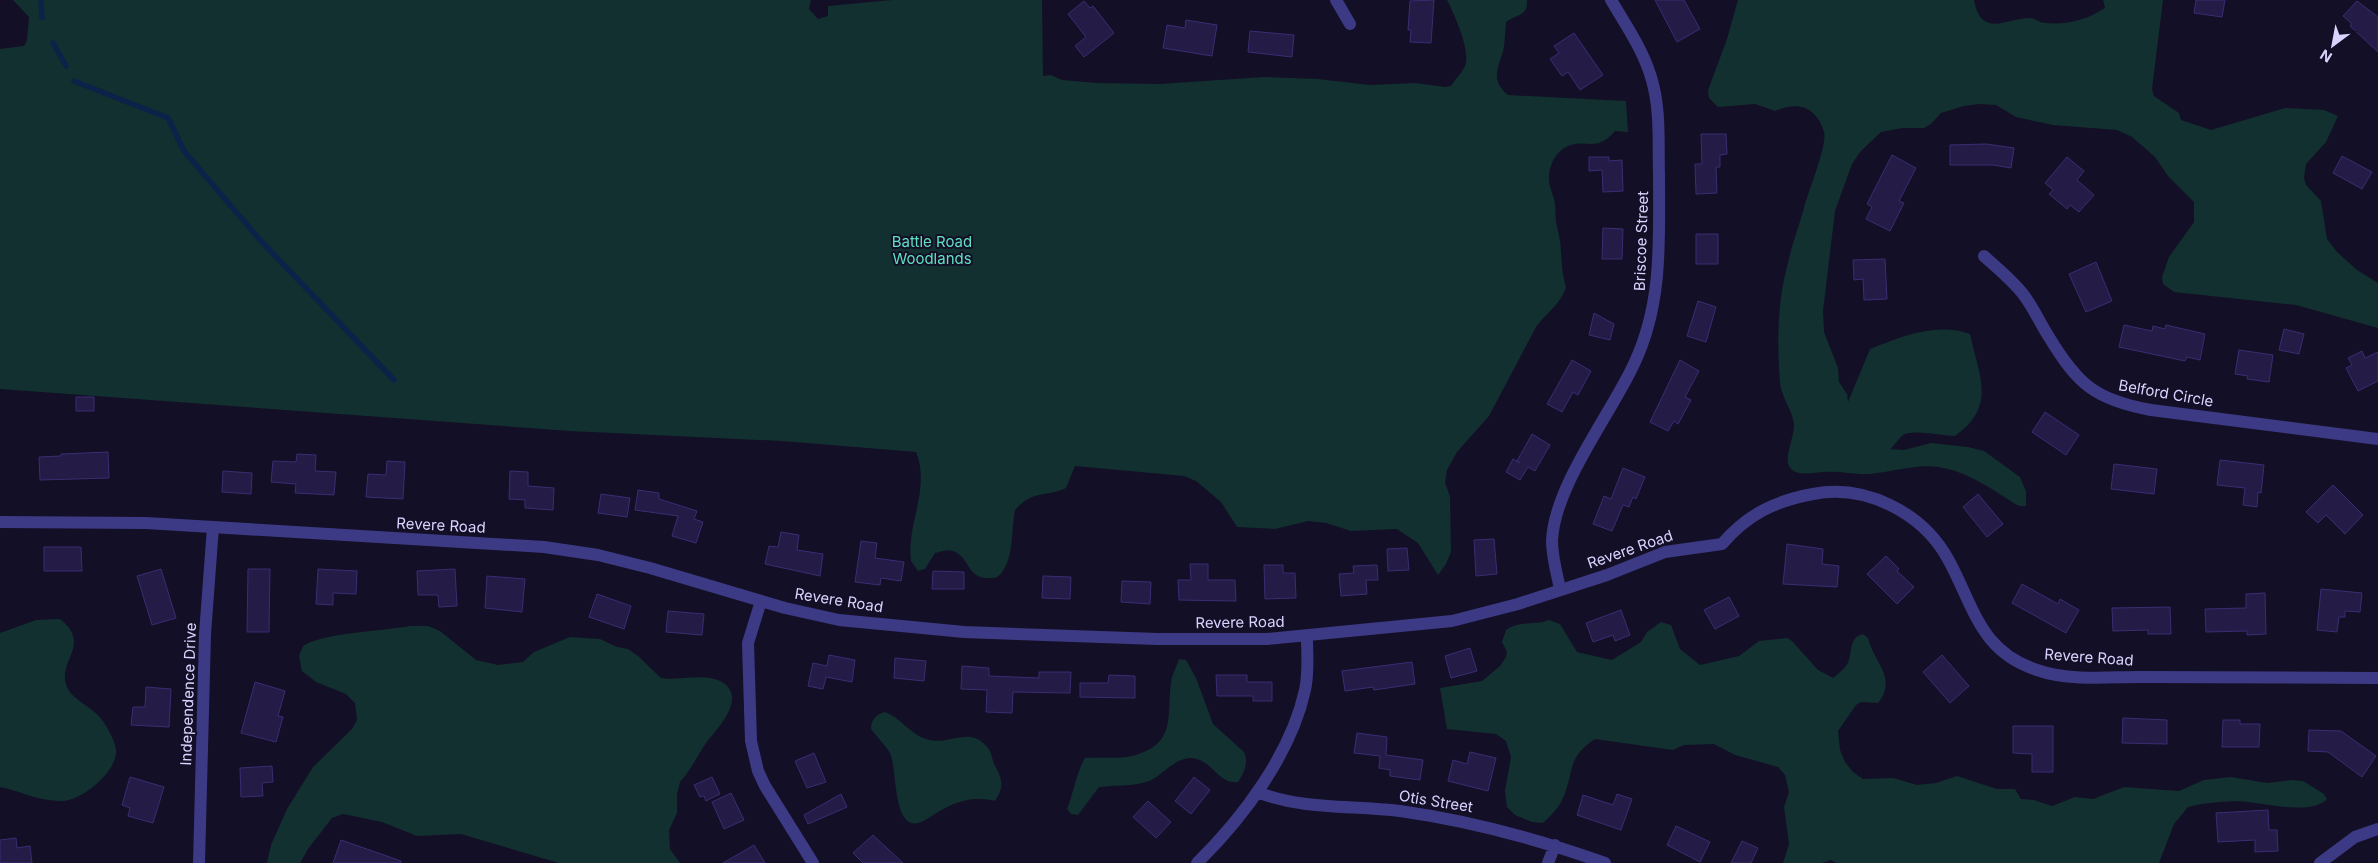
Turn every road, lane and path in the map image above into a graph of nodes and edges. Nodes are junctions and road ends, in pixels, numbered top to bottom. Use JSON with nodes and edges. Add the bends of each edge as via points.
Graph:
{"nodes":[{"id":1,"x":1336,"y":0,"type":"edge"},
{"id":2,"x":1612,"y":0,"type":"edge"},
{"id":3,"x":1350,"y":24,"type":"dead end"},
{"id":4,"x":1984,"y":256,"type":"dead end"},
{"id":5,"x":2378,"y":439,"type":"edge"},
{"id":6,"x":0,"y":522,"type":"edge"},
{"id":7,"x":213,"y":527,"type":"junction"},
{"id":8,"x":1560,"y":589,"type":"junction"},
{"id":9,"x":761,"y":601,"type":"junction"},
{"id":10,"x":1308,"y":636,"type":"junction"},
{"id":11,"x":2378,"y":678,"type":"edge"},
{"id":12,"x":1257,"y":792,"type":"junction"},
{"id":13,"x":2378,"y":829,"type":"edge"},
{"id":14,"x":1554,"y":845,"type":"junction"},
{"id":15,"x":199,"y":863,"type":"edge"},
{"id":16,"x":814,"y":863,"type":"edge"},
{"id":17,"x":1197,"y":863,"type":"edge"},
{"id":18,"x":1548,"y":863,"type":"edge"},
{"id":19,"x":1606,"y":863,"type":"edge"},
{"id":20,"x":2320,"y":863,"type":"edge"}],
"edges":[{"from":1,"to":3,"type":"street"},
{"from":2,"to":8,"type":"street","name":"Briscoe Street","via":[[1638,45],[1654,89],[1658,122],[1658,277],[1652,316],[1634,364],[1570,481],[1556,515],[1552,543]]},
{"from":4,"to":5,"type":"street","name":"Belford Circle","via":[[2023,294],[2075,375],[2103,397],[2151,410]]},
{"from":6,"to":7,"type":"street","name":"Revere Road"},
{"from":7,"to":9,"type":"street","name":"Revere Road","via":[[580,551]]},
{"from":7,"to":15,"type":"street","name":"Independence Drive","via":[[205,643]]},
{"from":8,"to":10,"type":"street","name":"Revere Road","via":[[1498,610],[1452,621]]},
{"from":8,"to":11,"type":"street","name":"Revere Road","via":[[1665,552],[1722,544],[1745,520],[1795,498],[1818,493],[1854,493],[1890,505],[1926,531],[1948,560],[1986,636],[2006,656],[2039,671],[2102,677]]},
{"from":9,"to":10,"type":"street","name":"Revere Road","via":[[831,619],[964,632],[1157,639]]},
{"from":9,"to":16,"type":"street","via":[[748,643],[751,741],[765,786]]},
{"from":10,"to":12,"type":"street","via":[[1307,680],[1302,701],[1292,728]]},
{"from":12,"to":14,"type":"street","name":"Otis Street","via":[[1293,803],[1397,811],[1469,822]]},
{"from":12,"to":17,"type":"street","via":[[1224,835]]},
{"from":13,"to":20,"type":"street","via":[[2355,837]]},
{"from":14,"to":18,"type":"street"},
{"from":14,"to":19,"type":"street","name":"Otis Street"}]}
